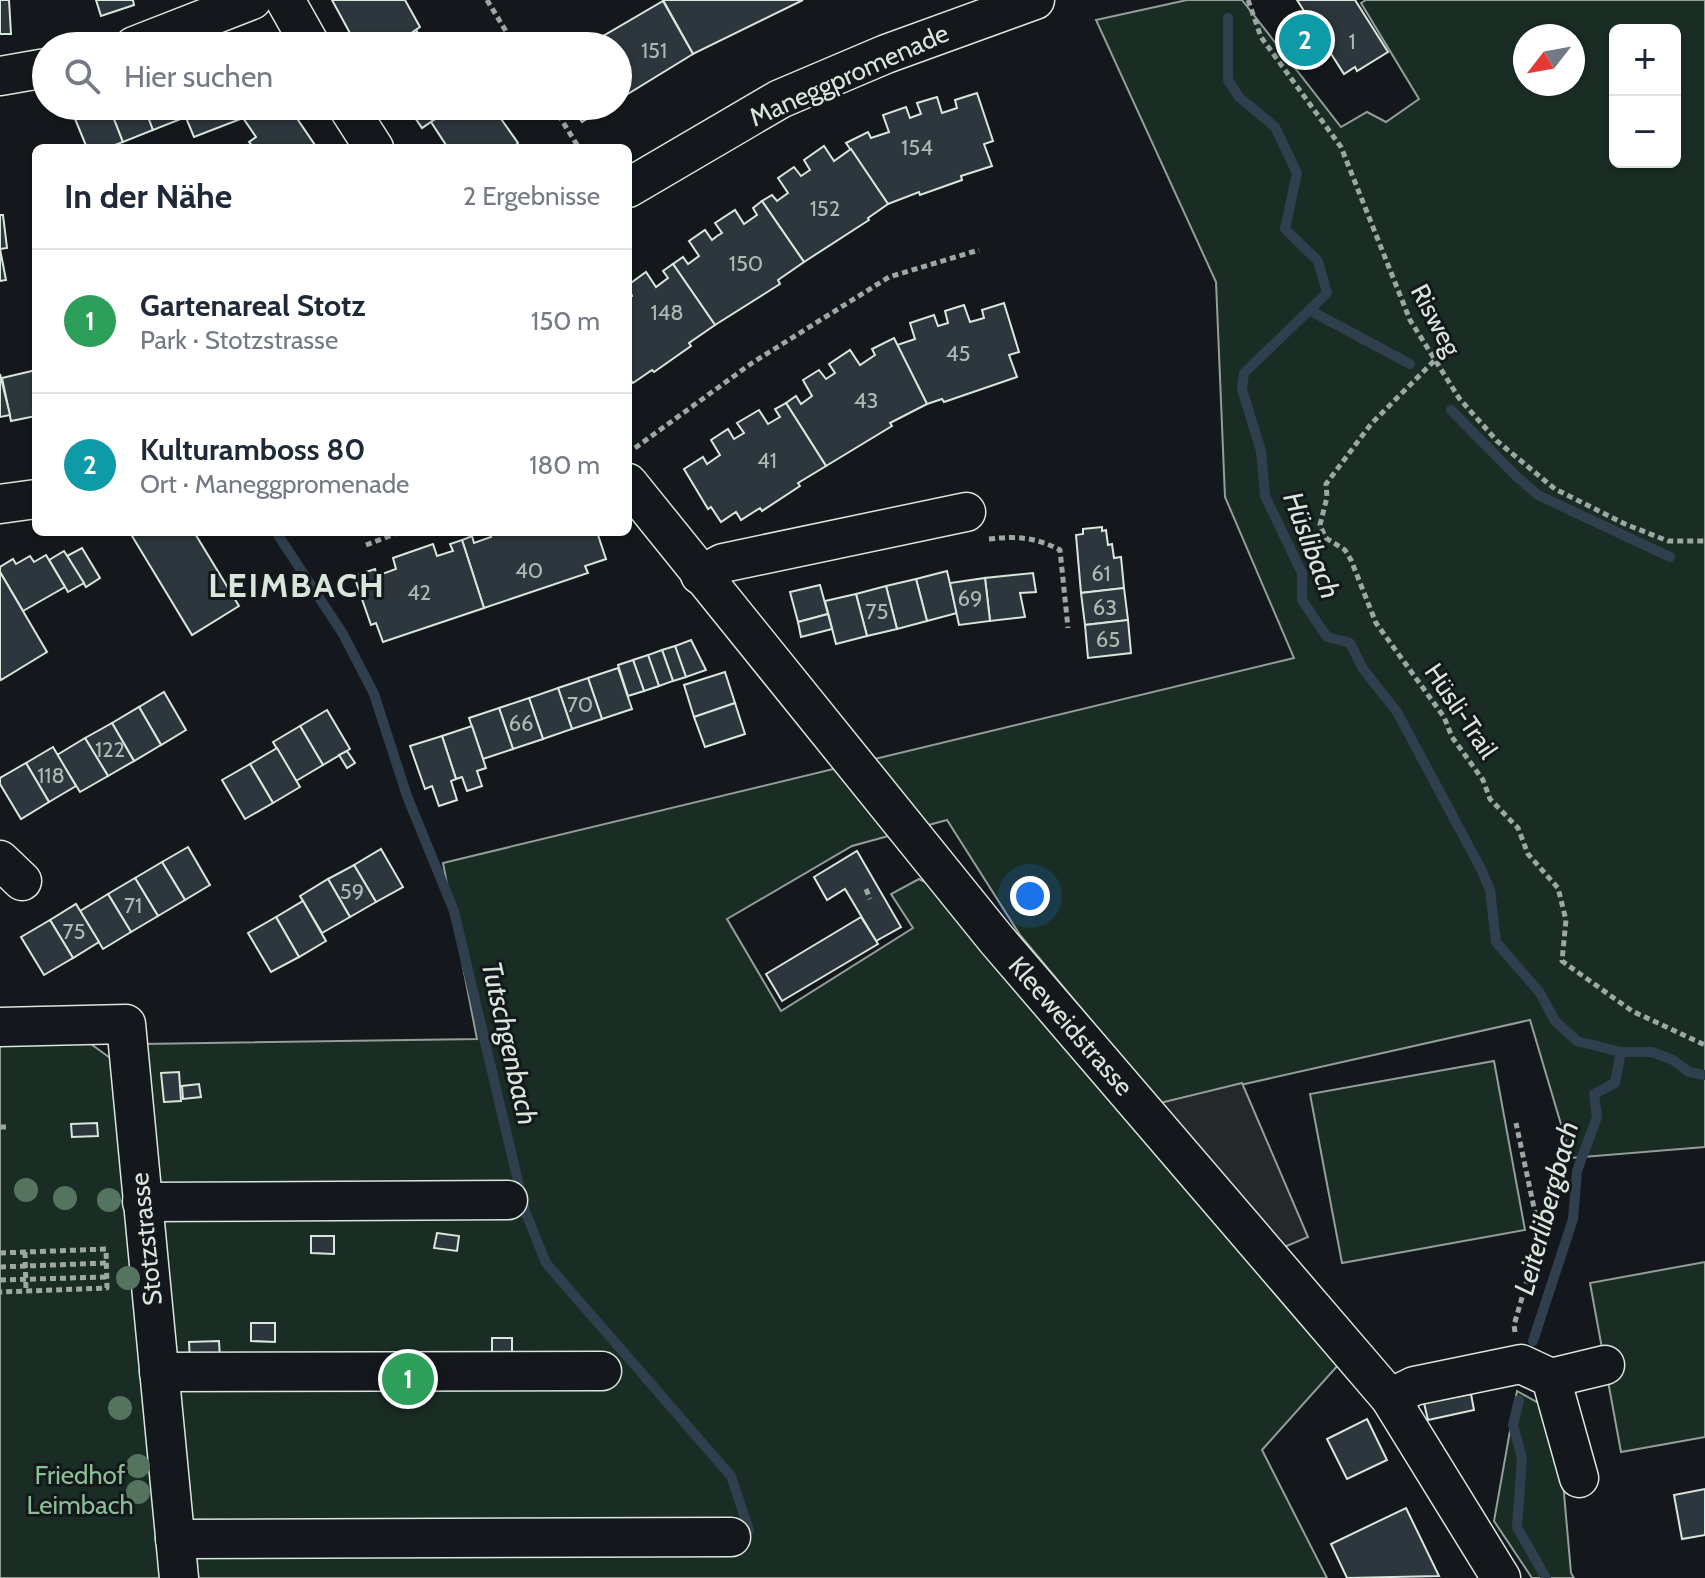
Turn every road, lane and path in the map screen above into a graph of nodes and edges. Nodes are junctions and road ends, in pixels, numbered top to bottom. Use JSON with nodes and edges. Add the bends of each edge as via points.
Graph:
{"nodes":[{"id":1,"x":252,"y":0,"type":"edge"},
{"id":2,"x":285,"y":0,"type":"edge"},
{"id":3,"x":487,"y":0,"type":"edge"},
{"id":4,"x":1035,"y":0,"type":"edge"},
{"id":5,"x":1248,"y":0,"type":"edge"},
{"id":6,"x":170,"y":32,"type":"edge"},
{"id":7,"x":303,"y":32,"type":"edge"},
{"id":8,"x":506,"y":32,"type":"edge"},
{"id":9,"x":32,"y":70,"type":"edge"},
{"id":10,"x":0,"y":76,"type":"edge"},
{"id":11,"x":356,"y":120,"type":"edge"},
{"id":12,"x":562,"y":120,"type":"edge"},
{"id":13,"x":371,"y":144,"type":"edge"},
{"id":14,"x":577,"y":144,"type":"edge"},
{"id":15,"x":632,"y":186,"type":"edge"},
{"id":16,"x":979,"y":250,"type":"dead end"},
{"id":17,"x":1434,"y":361,"type":"junction"},
{"id":18,"x":632,"y":450,"type":"edge"},
{"id":19,"x":632,"y":488,"type":"edge"},
{"id":20,"x":32,"y":500,"type":"edge"},
{"id":21,"x":0,"y":504,"type":"edge"},
{"id":22,"x":971,"y":526,"type":"joint"},
{"id":23,"x":390,"y":536,"type":"edge"},
{"id":24,"x":1705,"y":541,"type":"edge"},
{"id":25,"x":366,"y":545,"type":"dead end"},
{"id":26,"x":700,"y":575,"type":"junction"},
{"id":27,"x":1068,"y":628,"type":"dead end"},
{"id":28,"x":866,"y":889,"type":"dead end"},
{"id":29,"x":870,"y":899,"type":"dead end"},
{"id":30,"x":0,"y":1027,"type":"edge"},
{"id":31,"x":1705,"y":1045,"type":"edge"},
{"id":32,"x":1516,"y":1123,"type":"dead end"},
{"id":33,"x":0,"y":1127,"type":"edge"},
{"id":34,"x":10,"y":1127,"type":"dead end"},
{"id":35,"x":508,"y":1200,"type":"dead end"},
{"id":36,"x":142,"y":1202,"type":"junction"},
{"id":37,"x":25,"y":1252,"type":"junction"},
{"id":38,"x":0,"y":1253,"type":"edge"},
{"id":39,"x":106,"y":1263,"type":"junction"},
{"id":40,"x":26,"y":1266,"type":"junction"},
{"id":41,"x":0,"y":1267,"type":"edge"},
{"id":42,"x":106,"y":1277,"type":"junction"},
{"id":43,"x":26,"y":1279,"type":"junction"},
{"id":44,"x":0,"y":1280,"type":"edge"},
{"id":45,"x":26,"y":1291,"type":"junction"},
{"id":46,"x":0,"y":1292,"type":"edge"},
{"id":47,"x":1605,"y":1365,"type":"dead end"},
{"id":48,"x":602,"y":1371,"type":"dead end"},
{"id":49,"x":1536,"y":1371,"type":"junction"},
{"id":50,"x":159,"y":1372,"type":"junction"},
{"id":51,"x":1390,"y":1398,"type":"junction"},
{"id":52,"x":1579,"y":1478,"type":"dead end"},
{"id":53,"x":731,"y":1537,"type":"dead end"},
{"id":54,"x":175,"y":1539,"type":"junction"},
{"id":55,"x":179,"y":1578,"type":"edge"},
{"id":56,"x":1501,"y":1578,"type":"edge"}],
"edges":[{"from":1,"to":6,"type":"street"},
{"from":2,"to":7,"type":"street"},
{"from":3,"to":8,"type":"path"},
{"from":4,"to":15,"type":"street","name":"Maneggpromenade","via":[[780,99]]},
{"from":5,"to":17,"type":"path","name":"Risweg","via":[[1261,37],[1341,147],[1403,306]]},
{"from":9,"to":10,"type":"street"},
{"from":11,"to":13,"type":"street"},
{"from":12,"to":14,"type":"path"},
{"from":16,"to":18,"type":"path","via":[[889,277],[752,363]]},
{"from":17,"to":24,"type":"path","name":"Risweg","via":[[1497,441],[1555,489],[1668,541]]},
{"from":17,"to":31,"type":"path","name":"Hüsli-Trail","via":[[1371,424],[1326,484],[1320,525],[1326,538],[1345,550],[1376,623],[1444,717],[1490,799],[1518,828],[1528,854],[1558,888],[1566,920],[1562,961],[1632,1011]]},
{"from":19,"to":26,"type":"street","name":"Kleeweidstrasse"},
{"from":20,"to":21,"type":"street"},
{"from":22,"to":26,"type":"street","via":[[723,563]]},
{"from":22,"to":27,"type":"path","via":[[1040,539],[1060,550]]},
{"from":23,"to":25,"type":"path"},
{"from":26,"to":51,"type":"street","name":"Kleeweidstrasse","via":[[996,939]]},
{"from":28,"to":29,"type":"path"},
{"from":30,"to":36,"type":"street","name":"Stotzstrasse","via":[[126,1024]]},
{"from":32,"to":49,"type":"path","via":[[1540,1236],[1514,1325]]},
{"from":33,"to":34,"type":"path"},
{"from":35,"to":36,"type":"street"},
{"from":36,"to":50,"type":"street","name":"Stotzstrasse"},
{"from":37,"to":38,"type":"path"},
{"from":37,"to":39,"type":"path","via":[[106,1249]]},
{"from":37,"to":40,"type":"path"},
{"from":39,"to":40,"type":"path"},
{"from":39,"to":42,"type":"path"},
{"from":40,"to":41,"type":"path"},
{"from":40,"to":43,"type":"path"},
{"from":42,"to":43,"type":"path"},
{"from":42,"to":45,"type":"path","via":[[107,1288]]},
{"from":43,"to":44,"type":"path"},
{"from":43,"to":45,"type":"path"},
{"from":45,"to":46,"type":"path"},
{"from":47,"to":49,"type":"street"},
{"from":48,"to":50,"type":"street"},
{"from":49,"to":51,"type":"street","via":[[1414,1386]]},
{"from":49,"to":52,"type":"street"},
{"from":50,"to":54,"type":"street","name":"Stotzstrasse"},
{"from":51,"to":56,"type":"street","name":"Kleeweidstrasse"},
{"from":53,"to":54,"type":"street"},
{"from":54,"to":55,"type":"street","name":"Stotzstrasse"}]}
